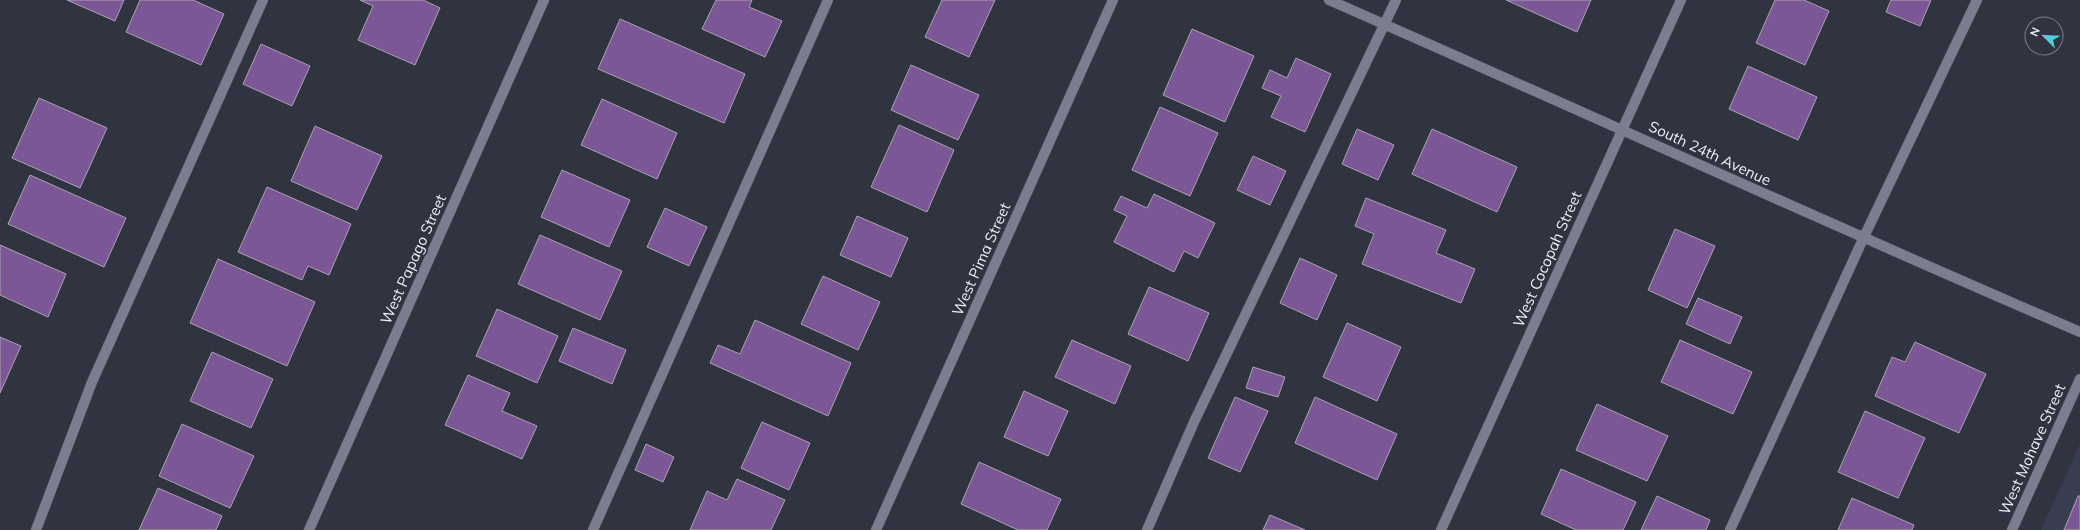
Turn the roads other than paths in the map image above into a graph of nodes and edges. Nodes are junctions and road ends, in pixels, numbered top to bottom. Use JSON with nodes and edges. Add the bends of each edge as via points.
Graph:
{"nodes":[{"id":1,"x":263,"y":0,"type":"edge"},
{"id":2,"x":544,"y":0,"type":"edge"},
{"id":3,"x":828,"y":0,"type":"edge"},
{"id":4,"x":1113,"y":0,"type":"edge"},
{"id":5,"x":1329,"y":0,"type":"edge"},
{"id":6,"x":1396,"y":0,"type":"edge"},
{"id":7,"x":1681,"y":0,"type":"edge"},
{"id":8,"x":1977,"y":0,"type":"edge"},
{"id":9,"x":1386,"y":25,"type":"junction"},
{"id":10,"x":1622,"y":129,"type":"junction"},
{"id":11,"x":1863,"y":239,"type":"junction"},
{"id":12,"x":2080,"y":332,"type":"edge"},
{"id":13,"x":2080,"y":380,"type":"edge"},
{"id":14,"x":36,"y":530,"type":"edge"},
{"id":15,"x":309,"y":530,"type":"edge"},
{"id":16,"x":593,"y":530,"type":"edge"},
{"id":17,"x":876,"y":530,"type":"edge"},
{"id":18,"x":1147,"y":530,"type":"edge"},
{"id":19,"x":1441,"y":530,"type":"edge"},
{"id":20,"x":1730,"y":530,"type":"edge"},
{"id":21,"x":2012,"y":530,"type":"edge"}],
"edges":[{"from":1,"to":14,"type":"street","via":[[92,382]]},
{"from":2,"to":15,"type":"street","name":"West Papago Street"},
{"from":3,"to":16,"type":"street"},
{"from":4,"to":17,"type":"street","name":"West Pima Street"},
{"from":5,"to":9,"type":"street","name":"South 24th Avenue"},
{"from":6,"to":9,"type":"street"},
{"from":7,"to":10,"type":"street","name":"West Cocopah Street"},
{"from":8,"to":11,"type":"street"},
{"from":9,"to":10,"type":"street","name":"South 24th Avenue"},
{"from":9,"to":18,"type":"street","via":[[1194,422]]},
{"from":10,"to":11,"type":"street","name":"South 24th Avenue"},
{"from":10,"to":19,"type":"street","name":"West Cocopah Street"},
{"from":11,"to":12,"type":"street","name":"South 24th Avenue"},
{"from":11,"to":20,"type":"street"},
{"from":13,"to":21,"type":"street","name":"West Mohave Street"}]}
